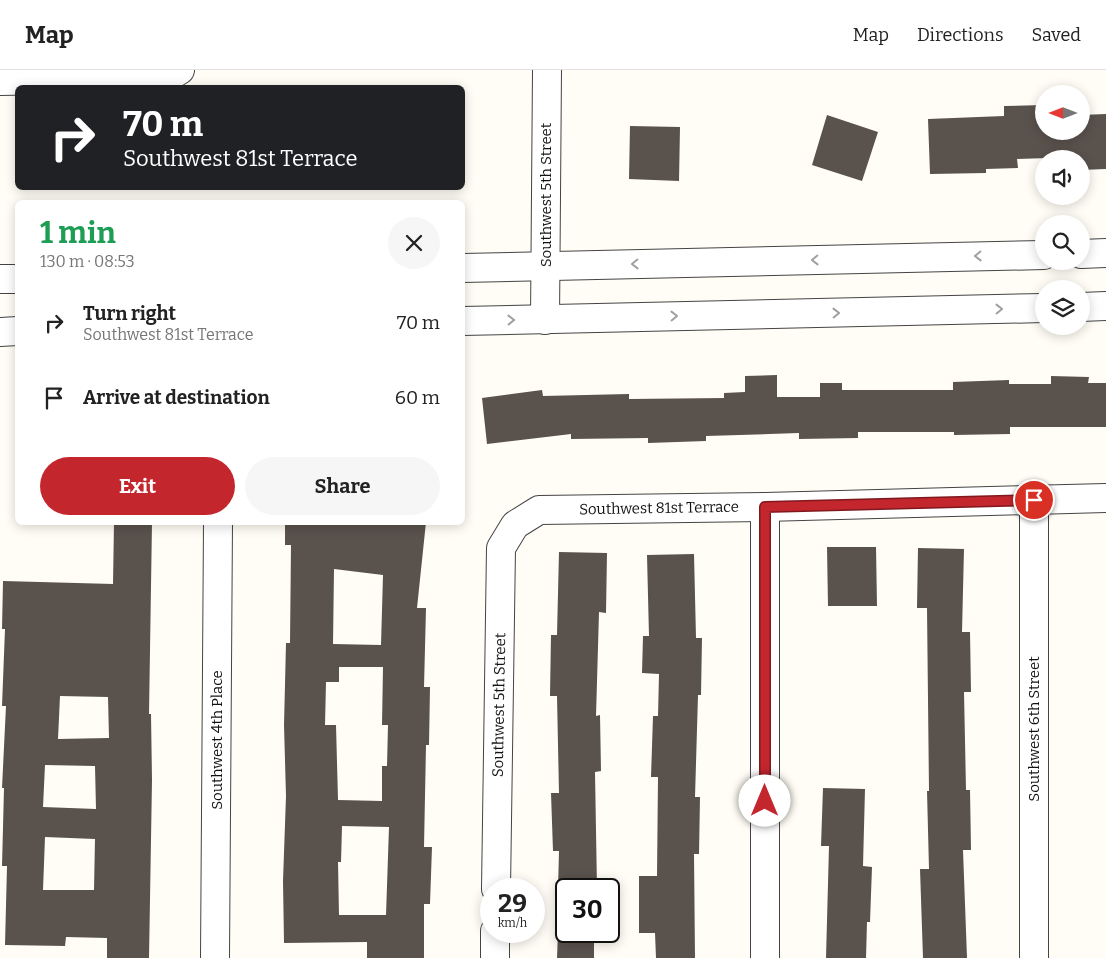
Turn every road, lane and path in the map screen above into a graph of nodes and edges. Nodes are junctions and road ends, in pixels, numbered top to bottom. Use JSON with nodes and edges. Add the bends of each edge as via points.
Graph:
{"nodes":[{"id":1,"x":180,"y":70,"type":"edge"},
{"id":2,"x":547,"y":70,"type":"edge"},
{"id":3,"x":0,"y":82,"type":"edge"},
{"id":4,"x":1106,"y":253,"type":"edge"},
{"id":5,"x":1090,"y":254,"type":"edge"},
{"id":6,"x":1035,"y":255,"type":"edge"},
{"id":7,"x":546,"y":266,"type":"junction"},
{"id":8,"x":465,"y":268,"type":"edge"},
{"id":9,"x":0,"y":279,"type":"edge"},
{"id":10,"x":15,"y":279,"type":"edge"},
{"id":11,"x":1106,"y":306,"type":"edge"},
{"id":12,"x":1090,"y":307,"type":"edge"},
{"id":13,"x":1035,"y":308,"type":"edge"},
{"id":14,"x":546,"y":320,"type":"junction"},
{"id":15,"x":465,"y":321,"type":"edge"},
{"id":16,"x":15,"y":331,"type":"edge"},
{"id":17,"x":0,"y":332,"type":"edge"},
{"id":18,"x":1106,"y":498,"type":"edge"},
{"id":19,"x":1034,"y":500,"type":"junction"},
{"id":20,"x":765,"y":507,"type":"junction"},
{"id":21,"x":218,"y":525,"type":"edge"},
{"id":22,"x":515,"y":525,"type":"joint"},
{"id":23,"x":496,"y":878,"type":"edge"},
{"id":24,"x":495,"y":943,"type":"edge"},
{"id":25,"x":216,"y":958,"type":"edge"},
{"id":26,"x":495,"y":958,"type":"edge"},
{"id":27,"x":765,"y":958,"type":"edge"},
{"id":28,"x":1034,"y":958,"type":"edge"}],
"edges":[{"from":1,"to":3,"type":"street","via":[[167,78]]},
{"from":2,"to":7,"type":"street","name":"Southwest 5th Street"},
{"from":4,"to":5,"type":"street"},
{"from":6,"to":7,"type":"street","one_way":true},
{"from":7,"to":8,"type":"street"},
{"from":7,"to":14,"type":"street","name":"Southwest 5th Street"},
{"from":9,"to":10,"type":"street"},
{"from":11,"to":12,"type":"street"},
{"from":14,"to":13,"type":"street","one_way":true},
{"from":15,"to":14,"type":"street","one_way":true},
{"from":16,"to":17,"type":"street"},
{"from":18,"to":19,"type":"street","name":"Southwest 81st Terrace"},
{"from":19,"to":20,"type":"street","name":"Southwest 81st Terrace"},
{"from":19,"to":28,"type":"street","name":"Southwest 6th Street"},
{"from":20,"to":22,"type":"street","name":"Southwest 81st Terrace","via":[[540,510]]},
{"from":20,"to":27,"type":"street"},
{"from":21,"to":25,"type":"street","name":"Southwest 4th Place"},
{"from":22,"to":23,"type":"street","name":"Southwest 5th Street","via":[[501,548]]},
{"from":24,"to":26,"type":"street"}]}
